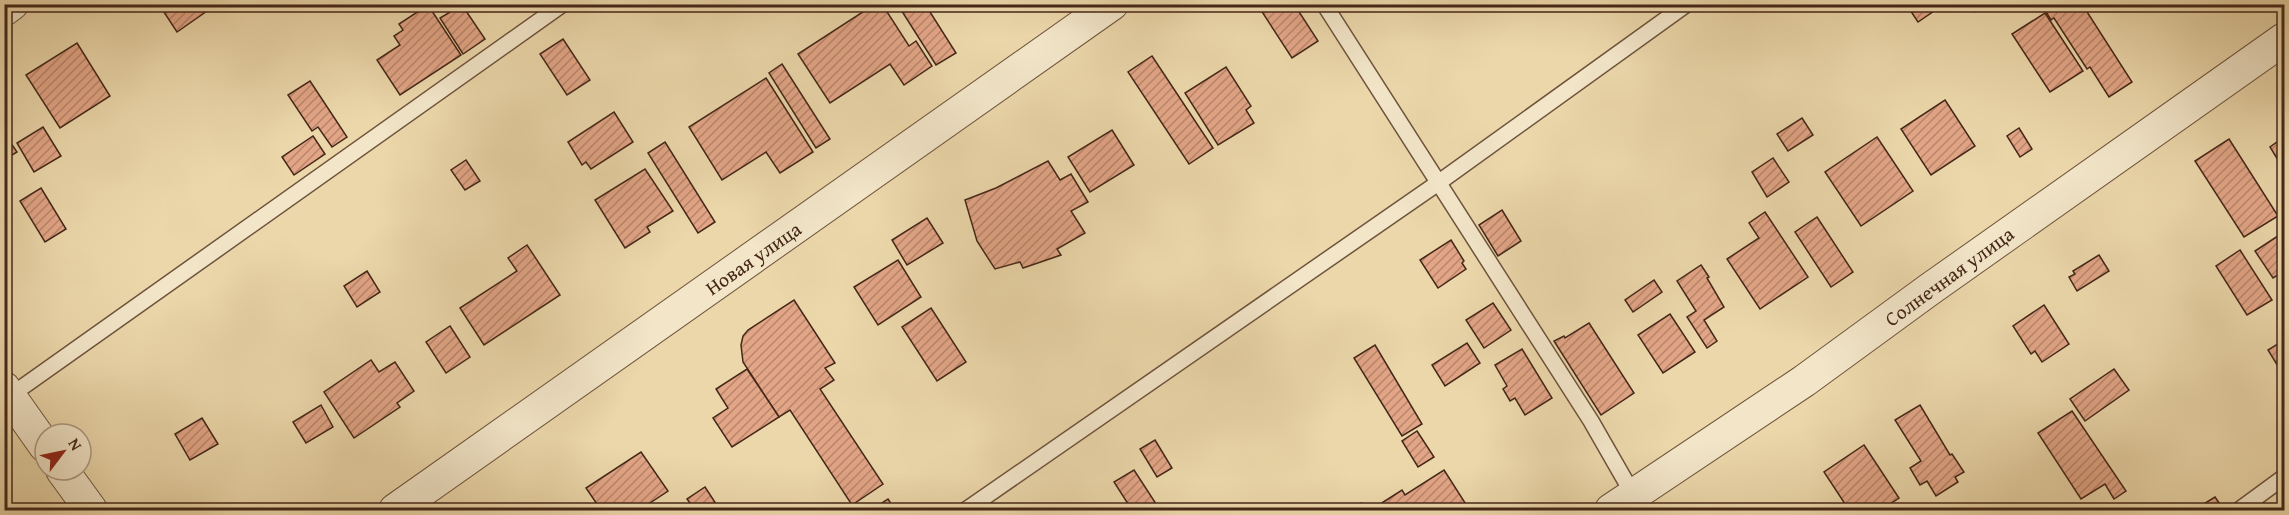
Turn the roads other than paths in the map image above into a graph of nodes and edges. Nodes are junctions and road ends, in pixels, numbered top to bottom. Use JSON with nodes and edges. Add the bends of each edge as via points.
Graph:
{"nodes":[{"id":1,"x":12,"y":4,"type":"edge"},
{"id":2,"x":563,"y":4,"type":"edge"},
{"id":3,"x":1112,"y":4,"type":"edge"},
{"id":4,"x":1324,"y":4,"type":"edge"},
{"id":5,"x":1687,"y":4,"type":"edge"},
{"id":6,"x":4,"y":10,"type":"edge"},
{"id":7,"x":2284,"y":39,"type":"edge"},
{"id":8,"x":1438,"y":183,"type":"junction"},
{"id":9,"x":6,"y":394,"type":"edge"},
{"id":10,"x":33,"y":430,"type":"edge"},
{"id":11,"x":2284,"y":477,"type":"edge"},
{"id":12,"x":71,"y":482,"type":"edge"},
{"id":13,"x":1629,"y":506,"type":"edge"},
{"id":14,"x":91,"y":510,"type":"edge"},
{"id":15,"x":395,"y":510,"type":"edge"},
{"id":16,"x":966,"y":510,"type":"edge"},
{"id":17,"x":2239,"y":510,"type":"edge"}],
"edges":[{"from":1,"to":6,"type":"street"},
{"from":2,"to":9,"type":"lane"},
{"from":3,"to":15,"type":"street","name":"Новая улица"},
{"from":4,"to":8,"type":"lane"},
{"from":5,"to":8,"type":"lane"},
{"from":7,"to":13,"type":"street","name":"Солнечная улица"},
{"from":8,"to":13,"type":"lane","via":[[1591,421]]},
{"from":8,"to":16,"type":"lane"},
{"from":9,"to":10,"type":"street"},
{"from":11,"to":17,"type":"lane"},
{"from":12,"to":14,"type":"street"}]}
